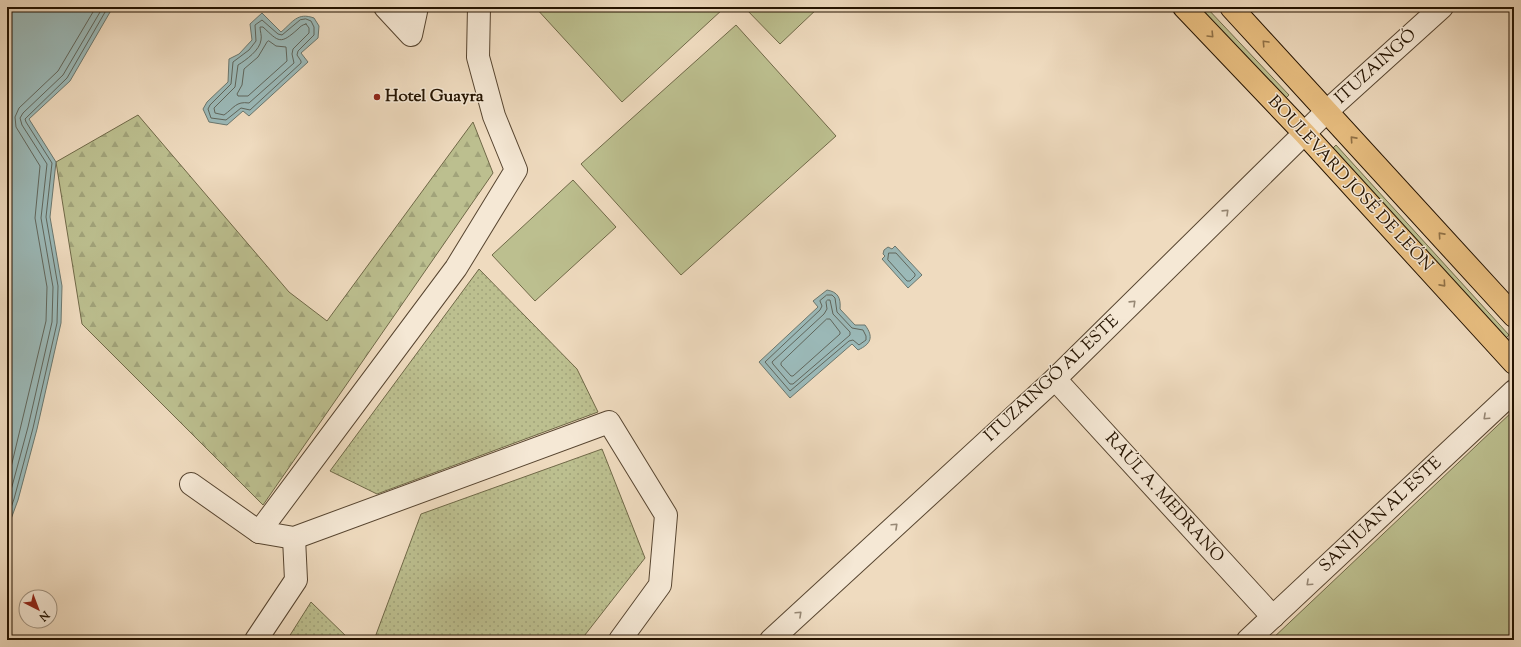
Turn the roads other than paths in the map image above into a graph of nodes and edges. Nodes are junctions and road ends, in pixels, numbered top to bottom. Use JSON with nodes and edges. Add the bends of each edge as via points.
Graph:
{"nodes":[{"id":1,"x":385,"y":7,"type":"edge"},
{"id":2,"x":417,"y":7,"type":"edge"},
{"id":3,"x":479,"y":7,"type":"edge"},
{"id":4,"x":1184,"y":7,"type":"edge"},
{"id":5,"x":1231,"y":7,"type":"edge"},
{"id":6,"x":1442,"y":7,"type":"edge"},
{"id":7,"x":1328,"y":111,"type":"junction"},
{"id":8,"x":1305,"y":134,"type":"junction"},
{"id":9,"x":1514,"y":316,"type":"edge"},
{"id":10,"x":1514,"y":363,"type":"edge"},
{"id":11,"x":1055,"y":379,"type":"junction"},
{"id":12,"x":1514,"y":391,"type":"edge"},
{"id":13,"x":191,"y":484,"type":"dead end"},
{"id":14,"x":260,"y":532,"type":"junction"},
{"id":15,"x":294,"y":538,"type":"junction"},
{"id":16,"x":1272,"y":617,"type":"junction"},
{"id":17,"x":256,"y":640,"type":"edge"},
{"id":18,"x":620,"y":640,"type":"edge"},
{"id":19,"x":771,"y":640,"type":"edge"},
{"id":20,"x":1248,"y":640,"type":"edge"}],
"edges":[{"from":1,"to":2,"type":"street","via":[[411,35]]},
{"from":3,"to":14,"type":"street","via":[[478,57],[494,116],[516,170],[456,268]]},
{"from":4,"to":8,"type":"main road","name":"BOULEVARD JOSÉ DE LEÓN","one_way":true},
{"from":7,"to":5,"type":"main road","name":"BOULEVARD JOSÉ DE LEÓN","one_way":true},
{"from":6,"to":7,"type":"street","name":"ITUZAINGÓ"},
{"from":7,"to":8,"type":"street","name":"ITUZAINGÓ AL ESTE"},
{"from":9,"to":7,"type":"main road","name":"BOULEVARD JOSÉ DE LEÓN","one_way":true},
{"from":8,"to":10,"type":"main road","name":"BOULEVARD JOSÉ DE LEÓN","one_way":true},
{"from":11,"to":8,"type":"street","name":"ITUZAINGÓ AL ESTE","one_way":true},
{"from":11,"to":16,"type":"street","name":"RAÚL A. MEDRANO"},
{"from":19,"to":11,"type":"street","name":"ITUZAINGÓ AL ESTE","one_way":true},
{"from":12,"to":16,"type":"street","name":"SAN JUAN AL ESTE","one_way":true},
{"from":13,"to":14,"type":"street"},
{"from":14,"to":15,"type":"street"},
{"from":15,"to":17,"type":"street","via":[[296,580]]},
{"from":15,"to":18,"type":"street","via":[[609,422],[666,516],[660,584]]},
{"from":16,"to":20,"type":"street","name":"SAN JUAN AL ESTE"}]}
